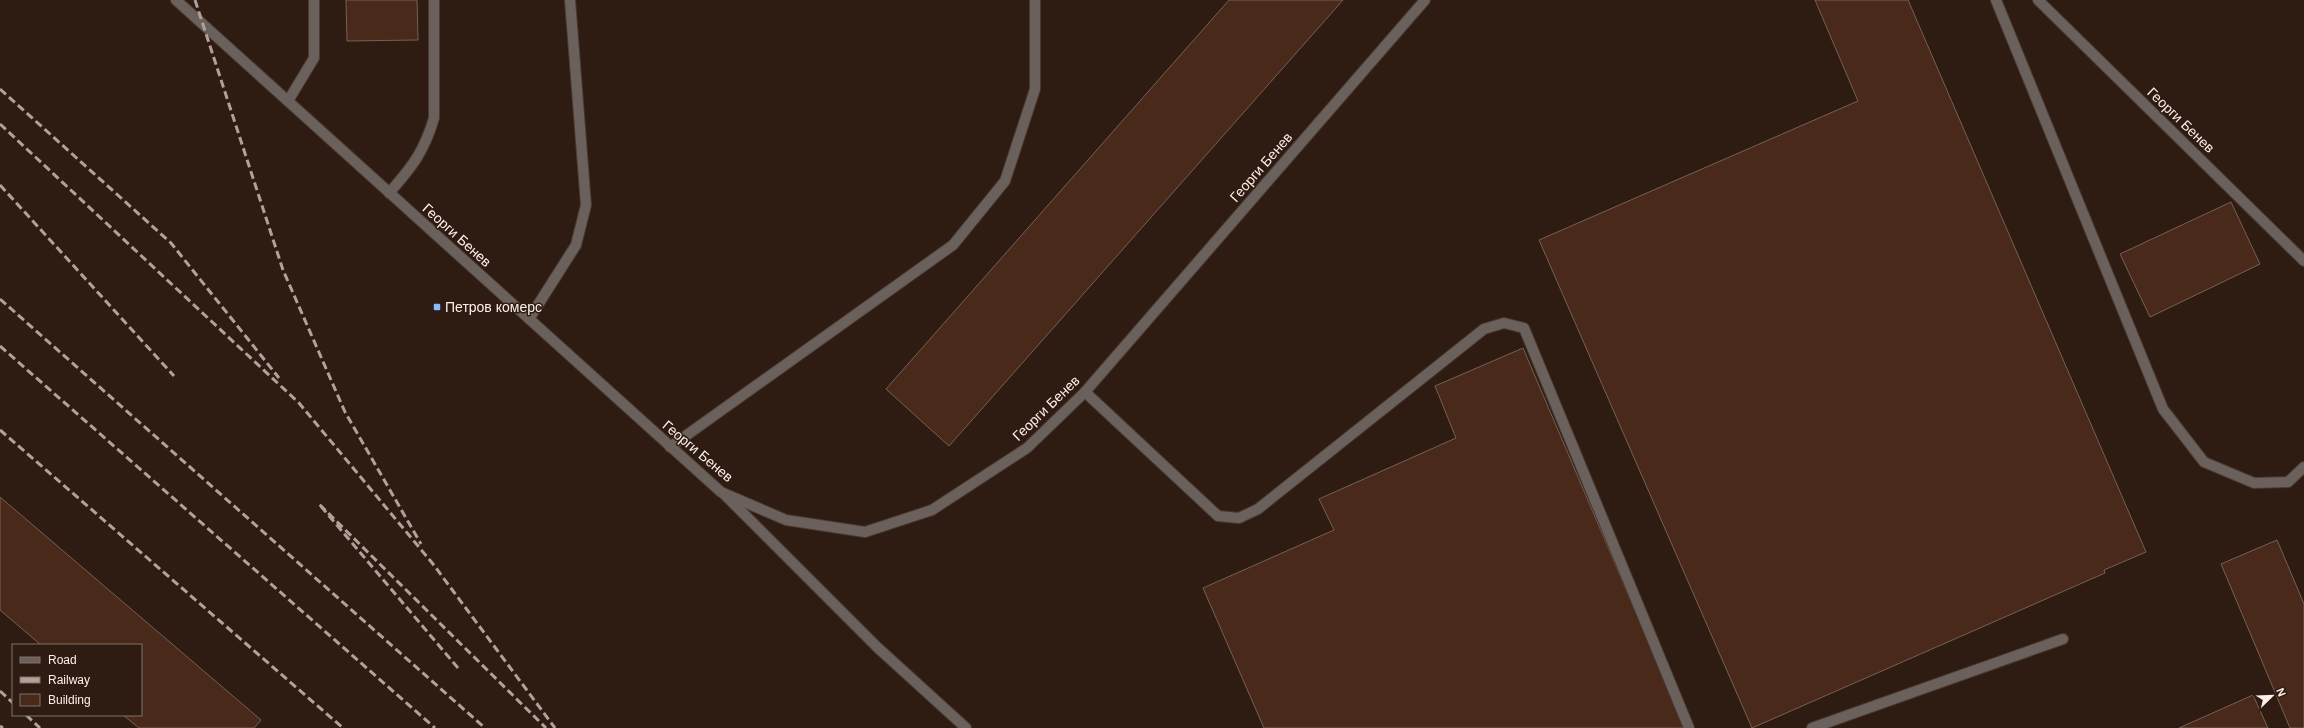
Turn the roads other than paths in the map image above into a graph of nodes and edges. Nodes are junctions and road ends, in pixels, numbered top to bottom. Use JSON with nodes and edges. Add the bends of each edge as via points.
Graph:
{"nodes":[{"id":1,"x":176,"y":0,"type":"edge"},
{"id":2,"x":314,"y":0,"type":"edge"},
{"id":3,"x":434,"y":0,"type":"edge"},
{"id":4,"x":570,"y":0,"type":"edge"},
{"id":5,"x":1035,"y":0,"type":"edge"},
{"id":6,"x":1425,"y":0,"type":"edge"},
{"id":7,"x":1996,"y":0,"type":"edge"},
{"id":8,"x":2038,"y":0,"type":"edge"},
{"id":9,"x":288,"y":101,"type":"junction"},
{"id":10,"x":389,"y":193,"type":"junction"},
{"id":11,"x":2304,"y":261,"type":"edge"},
{"id":12,"x":528,"y":319,"type":"junction"},
{"id":13,"x":1085,"y":392,"type":"junction"},
{"id":14,"x":670,"y":447,"type":"junction"},
{"id":15,"x":2304,"y":467,"type":"edge"},
{"id":16,"x":721,"y":492,"type":"junction"},
{"id":17,"x":2063,"y":639,"type":"dead end"},
{"id":18,"x":966,"y":728,"type":"edge"},
{"id":19,"x":1689,"y":728,"type":"edge"},
{"id":20,"x":1812,"y":728,"type":"edge"}],
"edges":[{"from":1,"to":9,"type":"street","name":"Георги Бенев"},
{"from":2,"to":9,"type":"street","via":[[314,58]]},
{"from":3,"to":10,"type":"street","via":[[434,118],[429,136],[414,165]]},
{"from":4,"to":12,"type":"street","via":[[586,205],[576,245]]},
{"from":5,"to":14,"type":"street","via":[[1035,89],[1005,182],[953,245]]},
{"from":6,"to":13,"type":"street","name":"Георги Бенев"},
{"from":7,"to":15,"type":"street","via":[[2163,409],[2204,462],[2254,483],[2288,482]]},
{"from":8,"to":11,"type":"street","name":"Георги Бенев"},
{"from":9,"to":10,"type":"street","name":"Георги Бенев"},
{"from":10,"to":12,"type":"street","name":"Георги Бенев"},
{"from":12,"to":14,"type":"street","name":"Георги Бенев"},
{"from":13,"to":16,"type":"street","name":"Георги Бенев","via":[[1027,448],[932,510],[865,532],[786,520]]},
{"from":13,"to":19,"type":"street","via":[[1218,516],[1239,518],[1258,509],[1484,329],[1504,323],[1524,328]]},
{"from":14,"to":16,"type":"street","name":"Георги Бенев"},
{"from":16,"to":18,"type":"street","via":[[877,647]]},
{"from":17,"to":20,"type":"street"}]}
